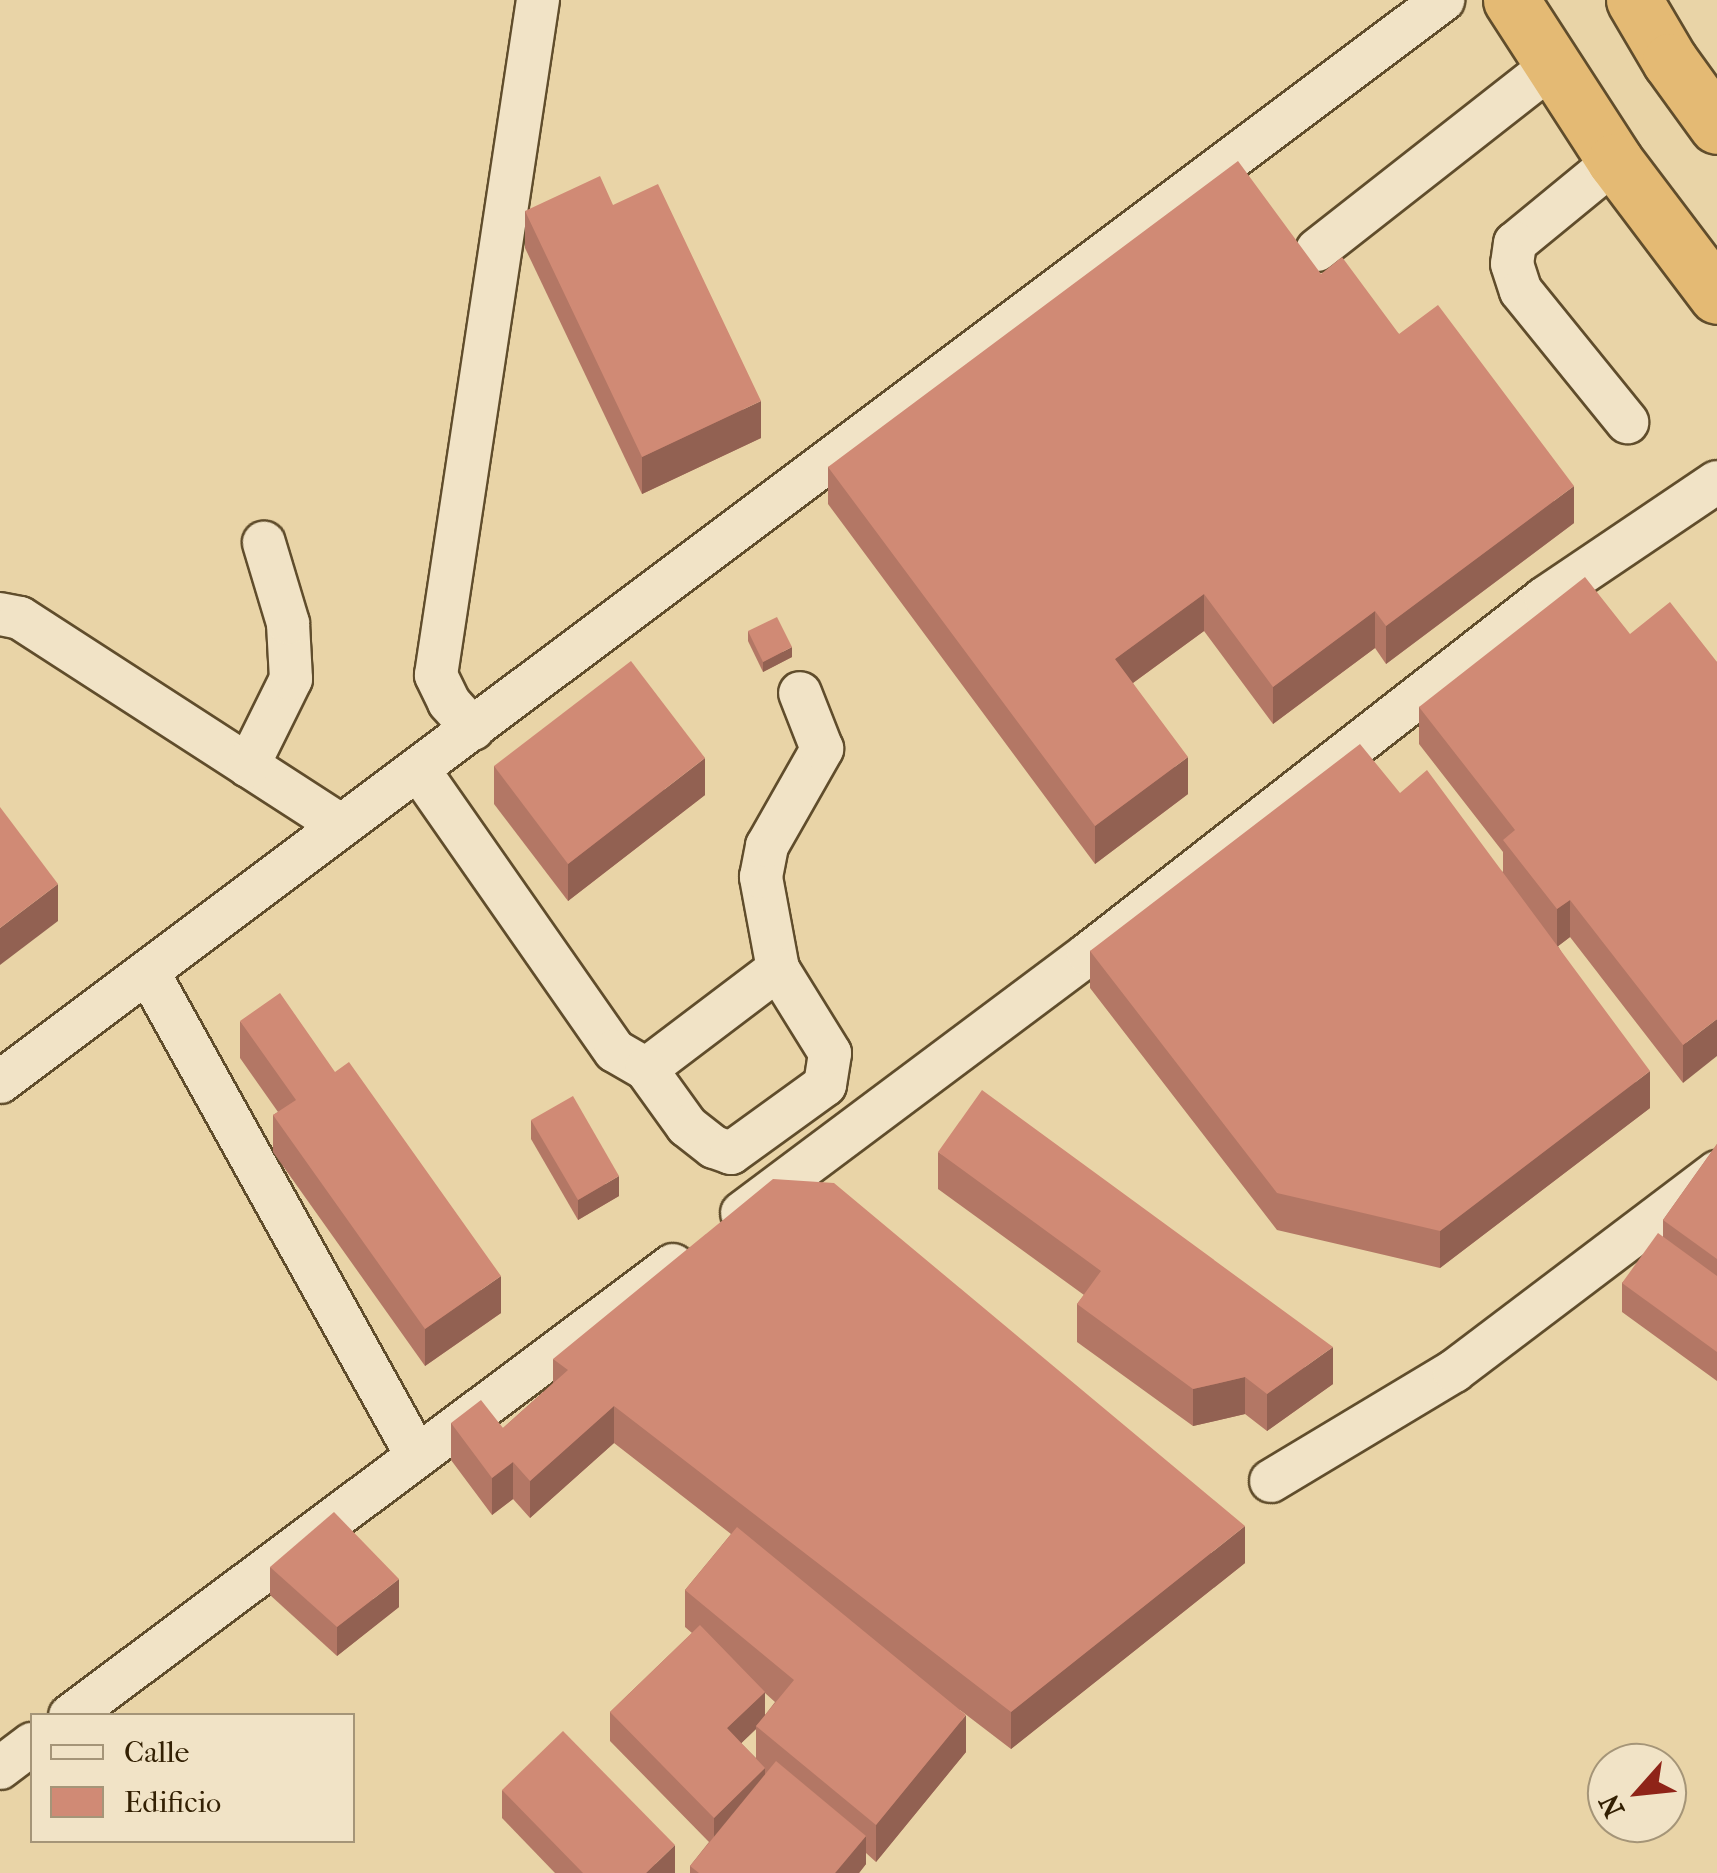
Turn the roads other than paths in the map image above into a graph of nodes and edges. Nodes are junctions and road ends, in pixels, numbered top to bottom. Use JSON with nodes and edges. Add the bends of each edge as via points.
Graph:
{"nodes":[{"id":1,"x":538,"y":0,"type":"edge"},
{"id":2,"x":1443,"y":0,"type":"edge"},
{"id":3,"x":1511,"y":0,"type":"edge"},
{"id":4,"x":1634,"y":0,"type":"edge"},
{"id":5,"x":1552,"y":65,"type":"junction"},
{"id":6,"x":1717,"y":126,"type":"edge"},
{"id":7,"x":1615,"y":161,"type":"junction"},
{"id":8,"x":1317,"y":250,"type":"dead end"},
{"id":9,"x":1717,"y":296,"type":"edge"},
{"id":10,"x":1627,"y":422,"type":"dead end"},
{"id":11,"x":1717,"y":482,"type":"edge"},
{"id":12,"x":264,"y":543,"type":"dead end"},
{"id":13,"x":0,"y":614,"type":"edge"},
{"id":14,"x":800,"y":693,"type":"dead end"},
{"id":15,"x":473,"y":728,"type":"junction"},
{"id":16,"x":248,"y":766,"type":"junction"},
{"id":17,"x":418,"y":769,"type":"junction"},
{"id":18,"x":341,"y":826,"type":"junction"},
{"id":19,"x":778,"y":969,"type":"junction"},
{"id":20,"x":148,"y":972,"type":"junction"},
{"id":21,"x":646,"y":1069,"type":"junction"},
{"id":22,"x":0,"y":1082,"type":"edge"},
{"id":23,"x":1717,"y":1172,"type":"edge"},
{"id":24,"x":417,"y":1456,"type":"junction"},
{"id":25,"x":1271,"y":1481,"type":"dead end"},
{"id":26,"x":74,"y":1713,"type":"edge"},
{"id":27,"x":30,"y":1746,"type":"edge"},
{"id":28,"x":0,"y":1768,"type":"edge"}],
"edges":[{"from":1,"to":15,"type":"street","via":[[436,675]]},
{"from":2,"to":15,"type":"street"},
{"from":3,"to":5,"type":"highway"},
{"from":4,"to":6,"type":"highway"},
{"from":5,"to":7,"type":"highway"},
{"from":5,"to":8,"type":"street"},
{"from":7,"to":9,"type":"highway"},
{"from":7,"to":10,"type":"street","via":[[1514,243],[1512,264],[1521,291]]},
{"from":11,"to":24,"type":"street","via":[[1545,598],[1088,954]]},
{"from":12,"to":16,"type":"street","via":[[288,623],[291,679]]},
{"from":13,"to":16,"type":"street","via":[[20,618]]},
{"from":14,"to":19,"type":"street","via":[[822,749],[767,846],[761,877]]},
{"from":15,"to":17,"type":"street"},
{"from":16,"to":18,"type":"street"},
{"from":17,"to":18,"type":"street"},
{"from":17,"to":21,"type":"street","via":[[615,1052]]},
{"from":18,"to":20,"type":"street"},
{"from":19,"to":21,"type":"street"},
{"from":19,"to":21,"type":"street","via":[[830,1054],[825,1085],[731,1153],[687,1126]]},
{"from":20,"to":22,"type":"street"},
{"from":20,"to":24,"type":"street"},
{"from":23,"to":25,"type":"street","via":[[1454,1371]]},
{"from":24,"to":26,"type":"street"},
{"from":27,"to":28,"type":"street"}]}
